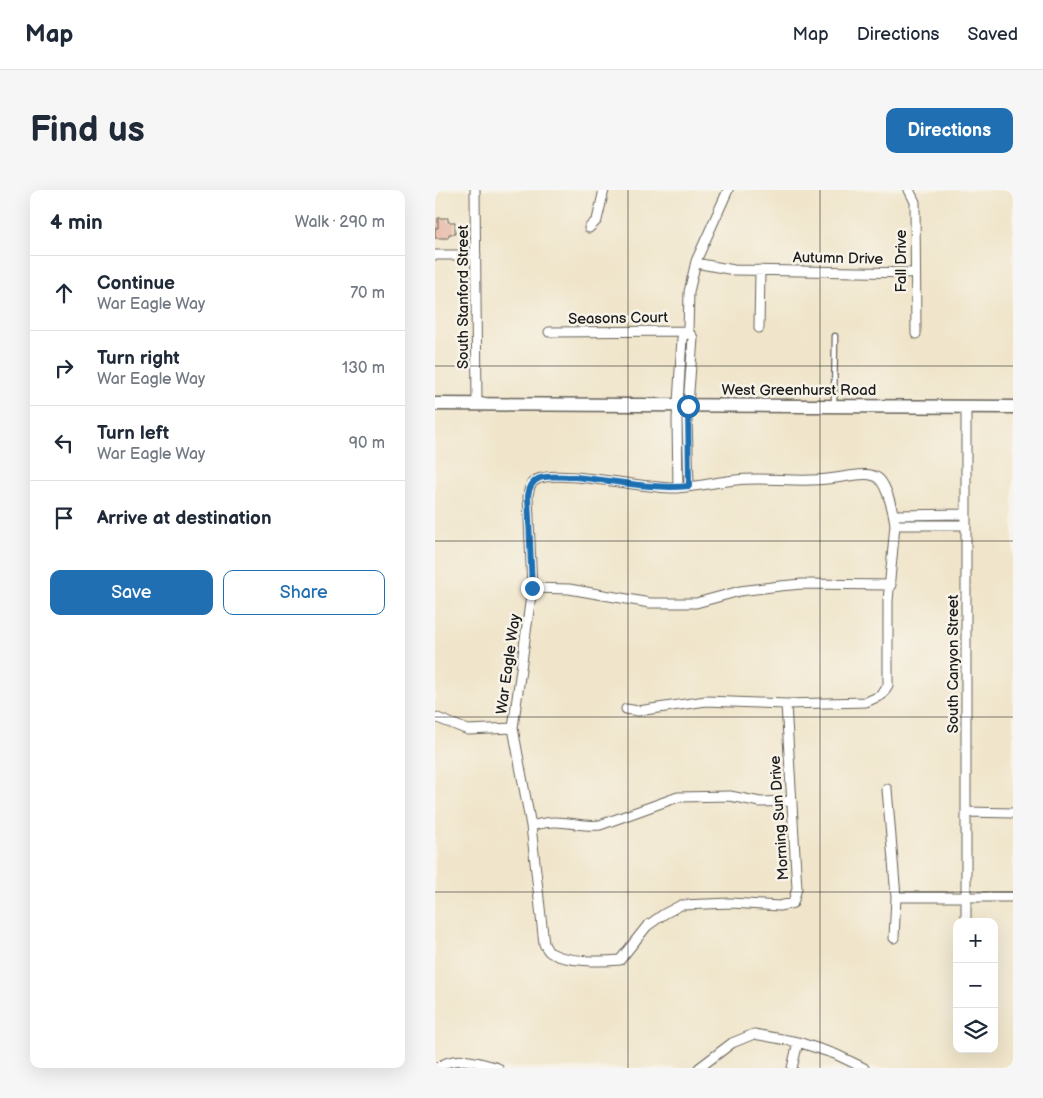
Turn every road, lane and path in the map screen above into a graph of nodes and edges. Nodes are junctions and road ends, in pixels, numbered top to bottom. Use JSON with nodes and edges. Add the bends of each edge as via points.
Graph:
{"nodes":[{"id":1,"x":475,"y":190,"type":"edge"},
{"id":2,"x":604,"y":190,"type":"edge"},
{"id":3,"x":728,"y":190,"type":"edge"},
{"id":4,"x":909,"y":190,"type":"edge"},
{"id":5,"x":589,"y":228,"type":"dead end"},
{"id":6,"x":435,"y":255,"type":"edge"},
{"id":7,"x":476,"y":255,"type":"junction"},
{"id":8,"x":696,"y":261,"type":"junction"},
{"id":9,"x":760,"y":270,"type":"junction"},
{"id":10,"x":915,"y":273,"type":"junction"},
{"id":11,"x":759,"y":328,"type":"dead end"},
{"id":12,"x":688,"y":331,"type":"junction"},
{"id":13,"x":549,"y":332,"type":"dead end"},
{"id":14,"x":916,"y":334,"type":"dead end"},
{"id":15,"x":835,"y":336,"type":"dead end"},
{"id":16,"x":435,"y":404,"type":"edge"},
{"id":17,"x":477,"y":404,"type":"junction"},
{"id":18,"x":683,"y":406,"type":"junction"},
{"id":19,"x":834,"y":406,"type":"junction"},
{"id":20,"x":966,"y":407,"type":"junction"},
{"id":21,"x":1013,"y":407,"type":"edge"},
{"id":22,"x":689,"y":486,"type":"junction"},
{"id":23,"x":678,"y":488,"type":"junction"},
{"id":24,"x":894,"y":514,"type":"junction"},
{"id":25,"x":966,"y":514,"type":"junction"},
{"id":26,"x":895,"y":525,"type":"junction"},
{"id":27,"x":966,"y":525,"type":"junction"},
{"id":28,"x":891,"y":585,"type":"junction"},
{"id":29,"x":532,"y":588,"type":"junction"},
{"id":30,"x":786,"y":704,"type":"junction"},
{"id":31,"x":626,"y":709,"type":"dead end"},
{"id":32,"x":435,"y":717,"type":"edge"},
{"id":33,"x":513,"y":728,"type":"junction"},
{"id":34,"x":887,"y":789,"type":"dead end"},
{"id":35,"x":791,"y":800,"type":"junction"},
{"id":36,"x":967,"y":812,"type":"junction"},
{"id":37,"x":1013,"y":813,"type":"edge"},
{"id":38,"x":531,"y":826,"type":"junction"},
{"id":39,"x":896,"y":897,"type":"junction"},
{"id":40,"x":967,"y":897,"type":"junction"},
{"id":41,"x":1013,"y":898,"type":"edge"},
{"id":42,"x":966,"y":918,"type":"edge"},
{"id":43,"x":894,"y":938,"type":"dead end"},
{"id":44,"x":798,"y":1042,"type":"junction"},
{"id":45,"x":437,"y":1068,"type":"edge"},
{"id":46,"x":498,"y":1068,"type":"edge"},
{"id":47,"x":699,"y":1068,"type":"edge"},
{"id":48,"x":792,"y":1068,"type":"edge"},
{"id":49,"x":864,"y":1068,"type":"edge"}],
"edges":[{"from":1,"to":7,"type":"street","name":"South Stanford Street"},
{"from":2,"to":5,"type":"street","via":[[597,220]]},
{"from":3,"to":8,"type":"street"},
{"from":4,"to":10,"type":"street","name":"Fall Drive","via":[[915,202]]},
{"from":6,"to":7,"type":"street"},
{"from":7,"to":17,"type":"street","name":"South Stanford Street"},
{"from":8,"to":9,"type":"street","name":"Autumn Drive","via":[[734,270]]},
{"from":8,"to":12,"type":"street","via":[[689,292]]},
{"from":9,"to":10,"type":"street","name":"Autumn Drive"},
{"from":9,"to":11,"type":"street"},
{"from":10,"to":14,"type":"street","name":"Fall Drive"},
{"from":12,"to":13,"type":"street","name":"Seasons Court"},
{"from":12,"to":18,"type":"street","via":[[693,338]]},
{"from":15,"to":19,"type":"lane"},
{"from":16,"to":17,"type":"main road","name":"West Greenhurst Road"},
{"from":17,"to":18,"type":"main road","name":"West Greenhurst Road"},
{"from":18,"to":19,"type":"main road","name":"West Greenhurst Road"},
{"from":18,"to":22,"type":"street"},
{"from":18,"to":23,"type":"street"},
{"from":19,"to":20,"type":"main road","name":"West Greenhurst Road"},
{"from":20,"to":21,"type":"main road","name":"West Greenhurst Road"},
{"from":20,"to":25,"type":"street","name":"South Canyon Street"},
{"from":22,"to":23,"type":"street","name":"War Eagle Way"},
{"from":22,"to":24,"type":"street","name":"War Eagle Way","via":[[738,479],[813,480],[873,476],[883,486]]},
{"from":23,"to":29,"type":"street","name":"War Eagle Way","via":[[647,487],[591,478],[536,480],[529,488],[528,496]]},
{"from":24,"to":25,"type":"street"},
{"from":24,"to":26,"type":"street"},
{"from":25,"to":27,"type":"street","name":"South Canyon Street"},
{"from":26,"to":27,"type":"street"},
{"from":26,"to":28,"type":"street"},
{"from":27,"to":36,"type":"street","name":"South Canyon Street"},
{"from":28,"to":29,"type":"street","via":[[780,586],[740,591],[696,604],[650,603],[569,589]]},
{"from":28,"to":30,"type":"street","via":[[888,601],[888,685],[882,695],[866,702]]},
{"from":29,"to":33,"type":"street","name":"War Eagle Way"},
{"from":30,"to":31,"type":"street","via":[[707,702],[638,711]]},
{"from":30,"to":35,"type":"street","name":"Morning Sun Drive"},
{"from":32,"to":33,"type":"street","via":[[467,730]]},
{"from":33,"to":38,"type":"street","name":"Morning Sun Drive"},
{"from":34,"to":39,"type":"street"},
{"from":35,"to":38,"type":"street","via":[[761,802],[730,796],[678,797],[600,825],[557,821]]},
{"from":35,"to":38,"type":"street","name":"Morning Sun Drive","via":[[797,888],[793,903],[779,906],[731,903],[681,906],[647,926],[620,960],[599,962],[562,957],[550,953],[544,944]]},
{"from":36,"to":37,"type":"street"},
{"from":36,"to":40,"type":"street","name":"South Canyon Street"},
{"from":39,"to":40,"type":"street"},
{"from":39,"to":43,"type":"street"},
{"from":40,"to":41,"type":"street"},
{"from":40,"to":42,"type":"street","name":"South Canyon Street"},
{"from":44,"to":47,"type":"street","via":[[754,1034],[732,1043]]},
{"from":44,"to":48,"type":"street"},
{"from":44,"to":49,"type":"street"},
{"from":45,"to":46,"type":"street","via":[[465,1059]]}]}
